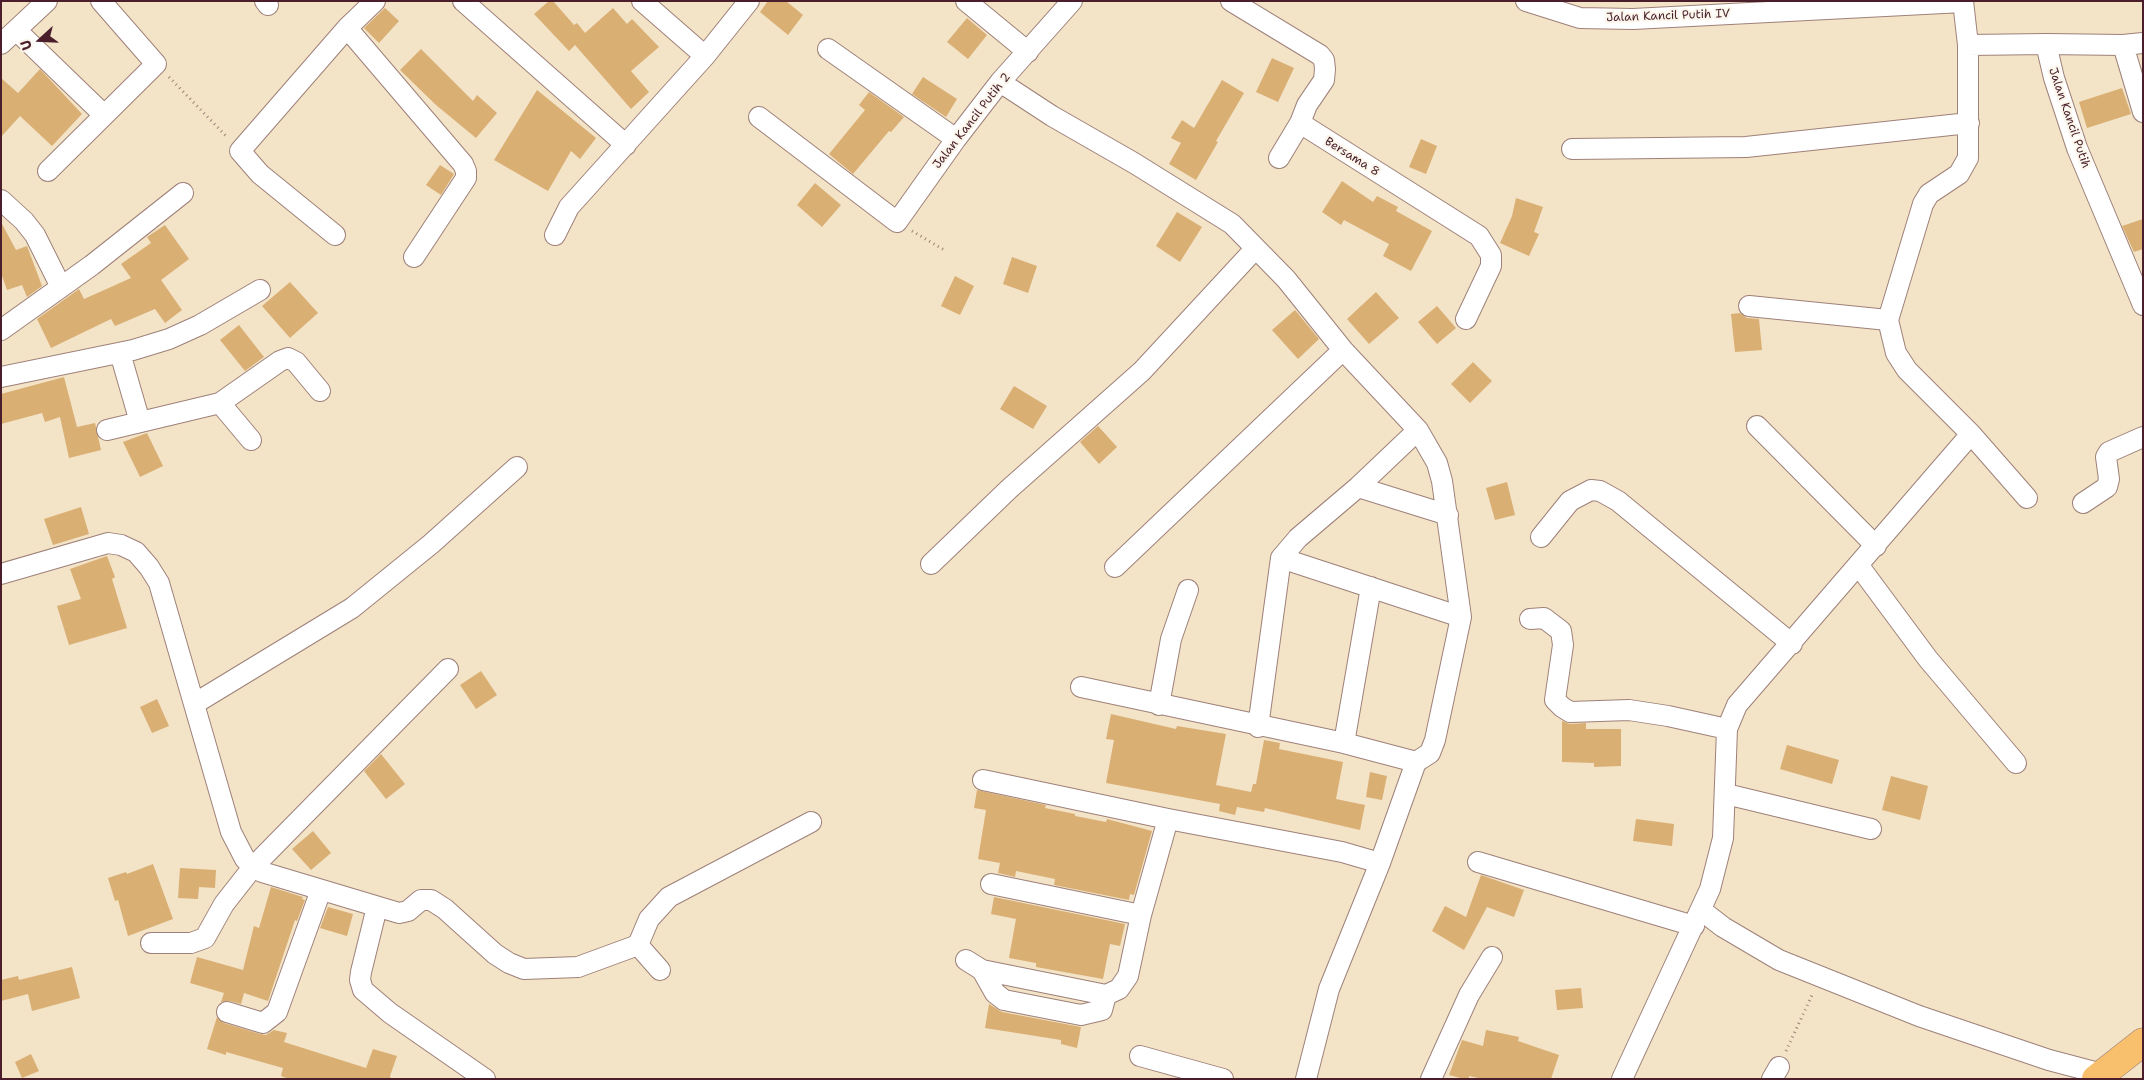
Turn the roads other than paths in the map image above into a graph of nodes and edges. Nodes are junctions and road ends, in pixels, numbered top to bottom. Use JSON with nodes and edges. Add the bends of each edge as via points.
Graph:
{"nodes":[{"id":1,"x":47,"y":1,"type":"edge"},
{"id":2,"x":101,"y":1,"type":"edge"},
{"id":3,"x":375,"y":1,"type":"edge"},
{"id":4,"x":463,"y":1,"type":"edge"},
{"id":5,"x":642,"y":1,"type":"edge"},
{"id":6,"x":749,"y":1,"type":"edge"},
{"id":7,"x":966,"y":1,"type":"edge"},
{"id":8,"x":1072,"y":1,"type":"edge"},
{"id":9,"x":1231,"y":1,"type":"edge"},
{"id":10,"x":1526,"y":1,"type":"edge"},
{"id":11,"x":1962,"y":2,"type":"edge"},
{"id":12,"x":347,"y":28,"type":"junction"},
{"id":13,"x":16,"y":30,"type":"junction"},
{"id":14,"x":1,"y":44,"type":"edge"},
{"id":15,"x":2046,"y":44,"type":"junction"},
{"id":16,"x":2133,"y":44,"type":"edge"},
{"id":17,"x":1968,"y":45,"type":"junction"},
{"id":18,"x":828,"y":49,"type":"dead end"},
{"id":19,"x":1028,"y":52,"type":"junction"},
{"id":20,"x":705,"y":56,"type":"junction"},
{"id":21,"x":1000,"y":82,"type":"junction"},
{"id":22,"x":2143,"y":112,"type":"edge"},
{"id":23,"x":104,"y":115,"type":"junction"},
{"id":24,"x":759,"y":117,"type":"dead end"},
{"id":25,"x":1300,"y":123,"type":"junction"},
{"id":26,"x":1969,"y":124,"type":"junction"},
{"id":27,"x":956,"y":139,"type":"junction"},
{"id":28,"x":626,"y":145,"type":"junction"},
{"id":29,"x":1572,"y":149,"type":"dead end"},
{"id":30,"x":1279,"y":158,"type":"dead end"},
{"id":31,"x":48,"y":171,"type":"dead end"},
{"id":32,"x":183,"y":193,"type":"dead end"},
{"id":33,"x":1,"y":200,"type":"edge"},
{"id":34,"x":334,"y":235,"type":"dead end"},
{"id":35,"x":555,"y":235,"type":"dead end"},
{"id":36,"x":1255,"y":249,"type":"junction"},
{"id":37,"x":414,"y":257,"type":"dead end"},
{"id":38,"x":2137,"y":274,"type":"edge"},
{"id":39,"x":61,"y":287,"type":"junction"},
{"id":40,"x":260,"y":290,"type":"dead end"},
{"id":41,"x":2143,"y":305,"type":"edge"},
{"id":42,"x":1749,"y":306,"type":"dead end"},
{"id":43,"x":1466,"y":319,"type":"dead end"},
{"id":44,"x":1888,"y":320,"type":"junction"},
{"id":45,"x":1,"y":330,"type":"edge"},
{"id":46,"x":1343,"y":350,"type":"junction"},
{"id":47,"x":120,"y":353,"type":"junction"},
{"id":48,"x":1,"y":377,"type":"edge"},
{"id":49,"x":320,"y":391,"type":"dead end"},
{"id":50,"x":220,"y":403,"type":"junction"},
{"id":51,"x":140,"y":422,"type":"junction"},
{"id":52,"x":1757,"y":426,"type":"dead end"},
{"id":53,"x":107,"y":430,"type":"dead end"},
{"id":54,"x":1418,"y":430,"type":"junction"},
{"id":55,"x":1971,"y":434,"type":"junction"},
{"id":56,"x":2143,"y":437,"type":"edge"},
{"id":57,"x":251,"y":440,"type":"dead end"},
{"id":58,"x":517,"y":467,"type":"dead end"},
{"id":59,"x":1358,"y":487,"type":"junction"},
{"id":60,"x":2027,"y":498,"type":"dead end"},
{"id":61,"x":2083,"y":503,"type":"dead end"},
{"id":62,"x":1448,"y":515,"type":"junction"},
{"id":63,"x":1541,"y":537,"type":"dead end"},
{"id":64,"x":1876,"y":546,"type":"junction"},
{"id":65,"x":1281,"y":558,"type":"junction"},
{"id":66,"x":931,"y":564,"type":"dead end"},
{"id":67,"x":1859,"y":566,"type":"junction"},
{"id":68,"x":1115,"y":567,"type":"dead end"},
{"id":69,"x":1,"y":574,"type":"edge"},
{"id":70,"x":1371,"y":587,"type":"junction"},
{"id":71,"x":1188,"y":590,"type":"dead end"},
{"id":72,"x":1461,"y":617,"type":"junction"},
{"id":73,"x":1530,"y":619,"type":"dead end"},
{"id":74,"x":1792,"y":644,"type":"junction"},
{"id":75,"x":448,"y":669,"type":"dead end"},
{"id":76,"x":1081,"y":688,"type":"dead end"},
{"id":77,"x":194,"y":704,"type":"junction"},
{"id":78,"x":1159,"y":706,"type":"junction"},
{"id":79,"x":1258,"y":726,"type":"junction"},
{"id":80,"x":1726,"y":730,"type":"junction"},
{"id":81,"x":1344,"y":743,"type":"junction"},
{"id":82,"x":1416,"y":762,"type":"junction"},
{"id":83,"x":2016,"y":763,"type":"dead end"},
{"id":84,"x":983,"y":780,"type":"dead end"},
{"id":85,"x":1726,"y":794,"type":"junction"},
{"id":86,"x":1168,"y":820,"type":"junction"},
{"id":87,"x":811,"y":822,"type":"dead end"},
{"id":88,"x":1871,"y":829,"type":"dead end"},
{"id":89,"x":1478,"y":862,"type":"dead end"},
{"id":90,"x":1380,"y":863,"type":"junction"},
{"id":91,"x":253,"y":867,"type":"junction"},
{"id":92,"x":991,"y":884,"type":"dead end"},
{"id":93,"x":321,"y":890,"type":"junction"},
{"id":94,"x":377,"y":907,"type":"junction"},
{"id":95,"x":1141,"y":915,"type":"junction"},
{"id":96,"x":1697,"y":918,"type":"junction"},
{"id":97,"x":151,"y":943,"type":"dead end"},
{"id":98,"x":638,"y":945,"type":"junction"},
{"id":99,"x":1492,"y":957,"type":"dead end"},
{"id":100,"x":974,"y":965,"type":"dead end"},
{"id":101,"x":660,"y":970,"type":"dead end"},
{"id":102,"x":227,"y":1012,"type":"dead end"},
{"id":103,"x":2143,"y":1042,"type":"edge"},
{"id":104,"x":1140,"y":1056,"type":"dead end"},
{"id":105,"x":2099,"y":1076,"type":"edge"},
{"id":106,"x":485,"y":1079,"type":"edge"},
{"id":107,"x":1223,"y":1079,"type":"edge"},
{"id":108,"x":1306,"y":1079,"type":"edge"},
{"id":109,"x":1431,"y":1079,"type":"edge"},
{"id":110,"x":1622,"y":1079,"type":"edge"}],
"edges":[{"from":1,"to":13,"type":"street"},
{"from":2,"to":23,"type":"street","via":[[156,64]]},
{"from":3,"to":12,"type":"street"},
{"from":4,"to":28,"type":"street"},
{"from":5,"to":20,"type":"street"},
{"from":6,"to":20,"type":"street"},
{"from":7,"to":19,"type":"street"},
{"from":8,"to":19,"type":"street","name":"Jalan Kancil Putih 2"},
{"from":9,"to":25,"type":"street","via":[[1324,60],[1324,80],[1307,105]]},
{"from":10,"to":11,"type":"street","name":"Jalan Kancil Putih IV","via":[[1580,18],[1633,19]]},
{"from":11,"to":17,"type":"street"},
{"from":12,"to":34,"type":"street","via":[[240,151],[260,174]]},
{"from":12,"to":37,"type":"street","via":[[466,171],[466,178]]},
{"from":13,"to":14,"type":"street"},
{"from":13,"to":23,"type":"street"},
{"from":15,"to":16,"type":"street"},
{"from":15,"to":17,"type":"street"},
{"from":15,"to":38,"type":"street","name":"Jalan Kancil Putih","via":[[2077,148]]},
{"from":16,"to":22,"type":"street"},
{"from":17,"to":26,"type":"street"},
{"from":18,"to":27,"type":"street"},
{"from":19,"to":21,"type":"street","name":"Jalan Kancil Putih 2"},
{"from":20,"to":28,"type":"street"},
{"from":21,"to":27,"type":"street","name":"Jalan Kancil Putih 2"},
{"from":21,"to":36,"type":"street","via":[[1232,224]]},
{"from":23,"to":31,"type":"street"},
{"from":24,"to":27,"type":"street","name":"Jalan Kancil Putih 2","via":[[897,222]]},
{"from":25,"to":30,"type":"street"},
{"from":25,"to":43,"type":"street","name":"Bersama 8","via":[[1479,236],[1491,255],[1491,266]]},
{"from":26,"to":29,"type":"street","via":[[1746,147]]},
{"from":26,"to":44,"type":"street","via":[[1968,158],[1959,174],[1929,194],[1923,204]]},
{"from":28,"to":35,"type":"street","via":[[569,207]]},
{"from":32,"to":39,"type":"street"},
{"from":33,"to":39,"type":"street","via":[[35,235]]},
{"from":36,"to":46,"type":"street","via":[[1286,279]]},
{"from":36,"to":66,"type":"street","via":[[1142,371],[1009,489]]},
{"from":38,"to":41,"type":"street","name":"Jalan Kancil Putih"},
{"from":39,"to":45,"type":"street"},
{"from":40,"to":47,"type":"street","via":[[200,326]]},
{"from":42,"to":44,"type":"street"},
{"from":44,"to":55,"type":"street","via":[[1896,353],[1907,370]]},
{"from":46,"to":54,"type":"street"},
{"from":46,"to":68,"type":"street"},
{"from":47,"to":48,"type":"street"},
{"from":47,"to":51,"type":"street"},
{"from":49,"to":50,"type":"street","via":[[296,362],[288,358],[280,360]]},
{"from":50,"to":51,"type":"street"},
{"from":50,"to":57,"type":"street"},
{"from":51,"to":53,"type":"street"},
{"from":52,"to":64,"type":"street"},
{"from":54,"to":59,"type":"street"},
{"from":54,"to":62,"type":"street","via":[[1437,464]]},
{"from":55,"to":60,"type":"street"},
{"from":55,"to":64,"type":"street"},
{"from":56,"to":61,"type":"street","via":[[2110,452],[2106,457],[2107,487]]},
{"from":58,"to":77,"type":"street","via":[[431,544],[352,608]]},
{"from":59,"to":62,"type":"street"},
{"from":59,"to":65,"type":"street","via":[[1298,538]]},
{"from":62,"to":72,"type":"street"},
{"from":63,"to":74,"type":"street","via":[[1570,501],[1591,490],[1600,491],[1618,501]]},
{"from":64,"to":67,"type":"street"},
{"from":65,"to":70,"type":"street"},
{"from":65,"to":79,"type":"street"},
{"from":67,"to":74,"type":"street"},
{"from":67,"to":83,"type":"street","via":[[1928,659]]},
{"from":69,"to":77,"type":"street","via":[[108,543],[136,552],[159,583]]},
{"from":70,"to":72,"type":"street"},
{"from":70,"to":81,"type":"street"},
{"from":71,"to":78,"type":"street","via":[[1171,639]]},
{"from":72,"to":82,"type":"street","via":[[1435,740],[1430,752]]},
{"from":73,"to":80,"type":"street","via":[[1544,618],[1561,631],[1564,645],[1555,700],[1562,708],[1570,712],[1629,710]]},
{"from":74,"to":80,"type":"street","via":[[1737,705]]},
{"from":75,"to":91,"type":"street"},
{"from":76,"to":78,"type":"street"},
{"from":77,"to":91,"type":"street","via":[[231,832],[245,859]]},
{"from":78,"to":79,"type":"street"},
{"from":79,"to":81,"type":"street"},
{"from":80,"to":85,"type":"street"},
{"from":81,"to":82,"type":"street"},
{"from":82,"to":90,"type":"street"},
{"from":84,"to":86,"type":"street"},
{"from":85,"to":88,"type":"street"},
{"from":85,"to":96,"type":"street","via":[[1723,838],[1710,889]]},
{"from":86,"to":90,"type":"street","via":[[1342,852]]},
{"from":86,"to":95,"type":"street"},
{"from":87,"to":98,"type":"street","via":[[669,897],[649,919]]},
{"from":89,"to":96,"type":"street"},
{"from":90,"to":108,"type":"street","via":[[1329,988]]},
{"from":91,"to":93,"type":"street"},
{"from":91,"to":97,"type":"street","via":[[224,904],[206,938],[191,944]]},
{"from":92,"to":95,"type":"street"},
{"from":93,"to":94,"type":"street"},
{"from":93,"to":102,"type":"street","via":[[276,1012],[263,1023]]},
{"from":94,"to":98,"type":"street","via":[[399,913],[408,911],[421,900],[431,900],[495,954],[524,969],[578,967]]},
{"from":94,"to":106,"type":"street","via":[[361,972],[363,990],[390,1013]]},
{"from":95,"to":100,"type":"street","via":[[1128,976],[1119,989],[1106,995],[1102,1010],[1081,1015],[1004,1000]]},
{"from":96,"to":105,"type":"street","via":[[1722,927],[1779,960],[1820,977],[1928,1018]]},
{"from":96,"to":110,"type":"street"},
{"from":98,"to":101,"type":"street"},
{"from":99,"to":109,"type":"street","via":[[1469,995]]},
{"from":103,"to":105,"type":"highway"},
{"from":104,"to":107,"type":"street"}]}
